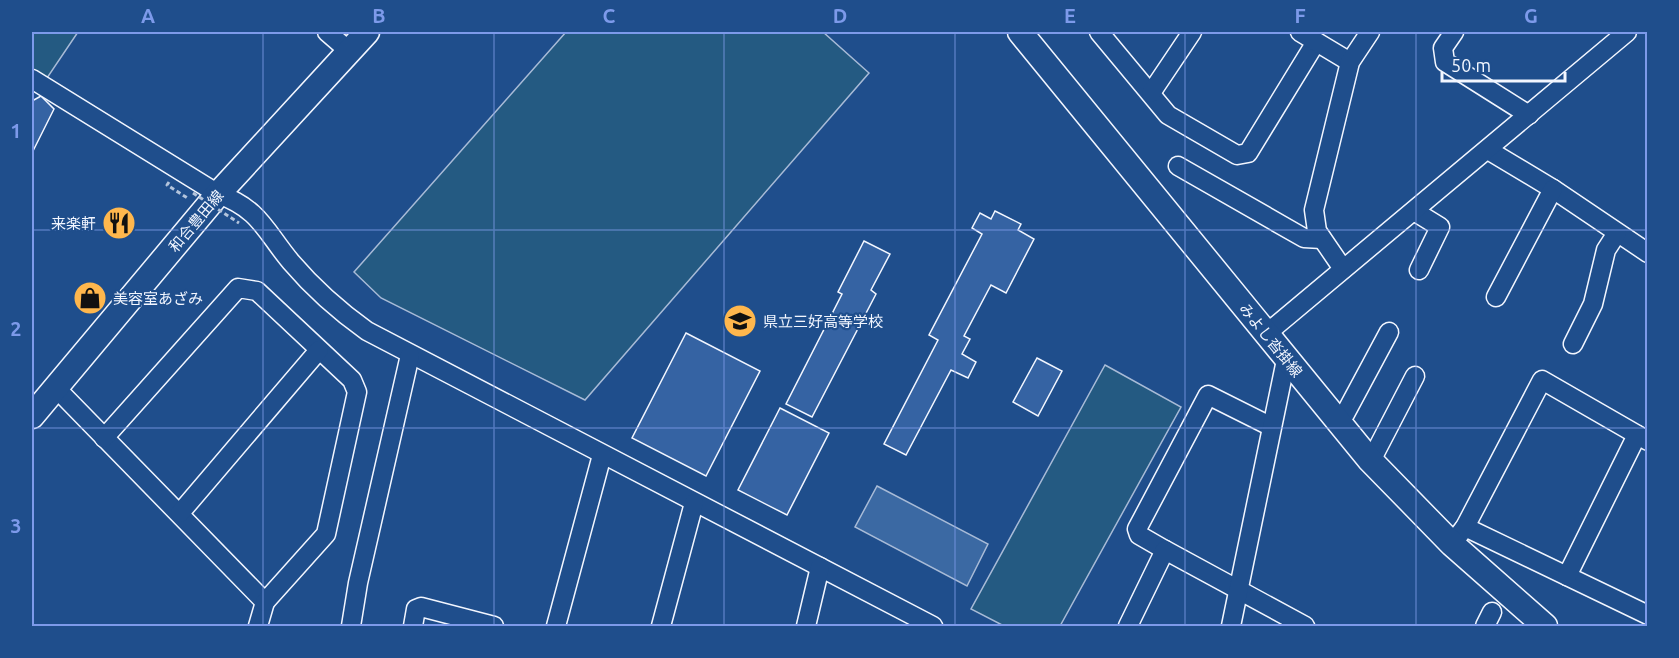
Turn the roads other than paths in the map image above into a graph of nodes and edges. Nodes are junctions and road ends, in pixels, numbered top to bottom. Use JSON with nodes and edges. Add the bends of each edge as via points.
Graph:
{"nodes":[{"id":1,"x":327,"y":32,"type":"edge"},
{"id":2,"x":367,"y":32,"type":"edge"},
{"id":3,"x":1020,"y":32,"type":"edge"},
{"id":4,"x":1099,"y":32,"type":"edge"},
{"id":5,"x":1191,"y":32,"type":"edge"},
{"id":6,"x":1300,"y":32,"type":"edge"},
{"id":7,"x":1370,"y":32,"type":"edge"},
{"id":8,"x":1454,"y":32,"type":"edge"},
{"id":9,"x":1627,"y":32,"type":"edge"},
{"id":10,"x":1316,"y":42,"type":"junction"},
{"id":11,"x":349,"y":51,"type":"junction"},
{"id":12,"x":1350,"y":62,"type":"junction"},
{"id":13,"x":32,"y":79,"type":"edge"},
{"id":14,"x":1151,"y":93,"type":"junction"},
{"id":15,"x":1529,"y":115,"type":"junction"},
{"id":16,"x":1488,"y":150,"type":"junction"},
{"id":17,"x":1178,"y":166,"type":"dead end"},
{"id":18,"x":1553,"y":189,"type":"junction"},
{"id":19,"x":218,"y":194,"type":"junction"},
{"id":20,"x":1414,"y":211,"type":"junction"},
{"id":21,"x":1617,"y":233,"type":"junction"},
{"id":22,"x":1322,"y":239,"type":"junction"},
{"id":23,"x":1647,"y":253,"type":"edge"},
{"id":24,"x":1343,"y":269,"type":"junction"},
{"id":25,"x":1419,"y":270,"type":"dead end"},
{"id":26,"x":1496,"y":297,"type":"dead end"},
{"id":27,"x":1389,"y":332,"type":"dead end"},
{"id":28,"x":1266,"y":334,"type":"junction"},
{"id":29,"x":1573,"y":344,"type":"dead end"},
{"id":30,"x":319,"y":350,"type":"junction"},
{"id":31,"x":410,"y":355,"type":"junction"},
{"id":32,"x":1286,"y":360,"type":"junction"},
{"id":33,"x":1415,"y":376,"type":"dead end"},
{"id":34,"x":56,"y":388,"type":"junction"},
{"id":35,"x":32,"y":417,"type":"edge"},
{"id":36,"x":1336,"y":420,"type":"junction"},
{"id":37,"x":1270,"y":426,"type":"junction"},
{"id":38,"x":104,"y":438,"type":"junction"},
{"id":39,"x":1642,"y":438,"type":"edge"},
{"id":40,"x":602,"y":455,"type":"junction"},
{"id":41,"x":1369,"y":459,"type":"junction"},
{"id":42,"x":694,"y":503,"type":"junction"},
{"id":43,"x":180,"y":513,"type":"junction"},
{"id":44,"x":1458,"y":536,"type":"junction"},
{"id":45,"x":1165,"y":550,"type":"junction"},
{"id":46,"x":820,"y":567,"type":"junction"},
{"id":47,"x":1567,"y":576,"type":"junction"},
{"id":48,"x":1240,"y":589,"type":"junction"},
{"id":49,"x":266,"y":602,"type":"junction"},
{"id":50,"x":1647,"y":615,"type":"edge"},
{"id":51,"x":258,"y":627,"type":"edge"},
{"id":52,"x":351,"y":627,"type":"edge"},
{"id":53,"x":412,"y":627,"type":"edge"},
{"id":54,"x":494,"y":627,"type":"edge"},
{"id":55,"x":556,"y":627,"type":"edge"},
{"id":56,"x":661,"y":627,"type":"edge"},
{"id":57,"x":806,"y":627,"type":"edge"},
{"id":58,"x":933,"y":627,"type":"edge"},
{"id":59,"x":1128,"y":627,"type":"edge"},
{"id":60,"x":1231,"y":627,"type":"edge"},
{"id":61,"x":1305,"y":627,"type":"edge"},
{"id":62,"x":1545,"y":627,"type":"edge"}],
"edges":[{"from":1,"to":11,"type":"street"},
{"from":2,"to":11,"type":"main road","name":"和合豊田線"},
{"from":3,"to":28,"type":"main road","name":"みよし沓掛線"},
{"from":4,"to":14,"type":"street"},
{"from":5,"to":14,"type":"street"},
{"from":6,"to":10,"type":"street"},
{"from":7,"to":12,"type":"street"},
{"from":8,"to":15,"type":"street","via":[[1443,48],[1445,62]]},
{"from":9,"to":15,"type":"street"},
{"from":10,"to":12,"type":"street"},
{"from":10,"to":14,"type":"street","via":[[1248,153],[1243,155],[1168,115]]},
{"from":11,"to":19,"type":"main road","name":"和合豊田線"},
{"from":12,"to":22,"type":"street","via":[[1314,210]]},
{"from":13,"to":19,"type":"street"},
{"from":15,"to":16,"type":"street"},
{"from":16,"to":18,"type":"street"},
{"from":16,"to":20,"type":"street"},
{"from":17,"to":22,"type":"street","via":[[1304,238]]},
{"from":18,"to":21,"type":"street"},
{"from":18,"to":26,"type":"street"},
{"from":19,"to":31,"type":"street","via":[[240,202],[256,215],[291,262],[330,304]]},
{"from":19,"to":34,"type":"main road","name":"和合豊田線"},
{"from":20,"to":24,"type":"street"},
{"from":20,"to":25,"type":"street","via":[[1440,227]]},
{"from":21,"to":23,"type":"street"},
{"from":21,"to":29,"type":"street","via":[[1606,250],[1593,304]]},
{"from":22,"to":24,"type":"street"},
{"from":24,"to":28,"type":"street"},
{"from":27,"to":36,"type":"street","via":[[1345,414]]},
{"from":28,"to":32,"type":"main road","name":"みよし沓掛線"},
{"from":30,"to":38,"type":"street","via":[[257,291],[238,288]]},
{"from":30,"to":43,"type":"street"},
{"from":30,"to":49,"type":"street","via":[[352,380],[357,392],[326,534]]},
{"from":31,"to":40,"type":"street"},
{"from":31,"to":52,"type":"street"},
{"from":32,"to":36,"type":"main road","name":"みよし沓掛線"},
{"from":32,"to":37,"type":"street"},
{"from":33,"to":41,"type":"street"},
{"from":34,"to":35,"type":"main road","name":"和合豊田線"},
{"from":34,"to":38,"type":"street"},
{"from":36,"to":41,"type":"main road","name":"みよし沓掛線"},
{"from":37,"to":45,"type":"street","via":[[1208,395],[1137,529],[1139,535]]},
{"from":37,"to":48,"type":"street"},
{"from":38,"to":43,"type":"street"},
{"from":39,"to":44,"type":"street","via":[[1542,380]]},
{"from":39,"to":47,"type":"street"},
{"from":40,"to":42,"type":"street"},
{"from":40,"to":55,"type":"street"},
{"from":41,"to":44,"type":"main road","name":"みよし沓掛線"},
{"from":42,"to":46,"type":"street"},
{"from":42,"to":56,"type":"street"},
{"from":43,"to":49,"type":"street"},
{"from":44,"to":47,"type":"street"},
{"from":44,"to":62,"type":"main road","name":"みよし沓掛線"},
{"from":45,"to":48,"type":"street"},
{"from":45,"to":59,"type":"street"},
{"from":46,"to":57,"type":"street"},
{"from":46,"to":58,"type":"street"},
{"from":47,"to":50,"type":"street"},
{"from":48,"to":60,"type":"street"},
{"from":48,"to":61,"type":"street"},
{"from":49,"to":51,"type":"street"},
{"from":53,"to":54,"type":"street","via":[[416,609],[421,607]]}]}
